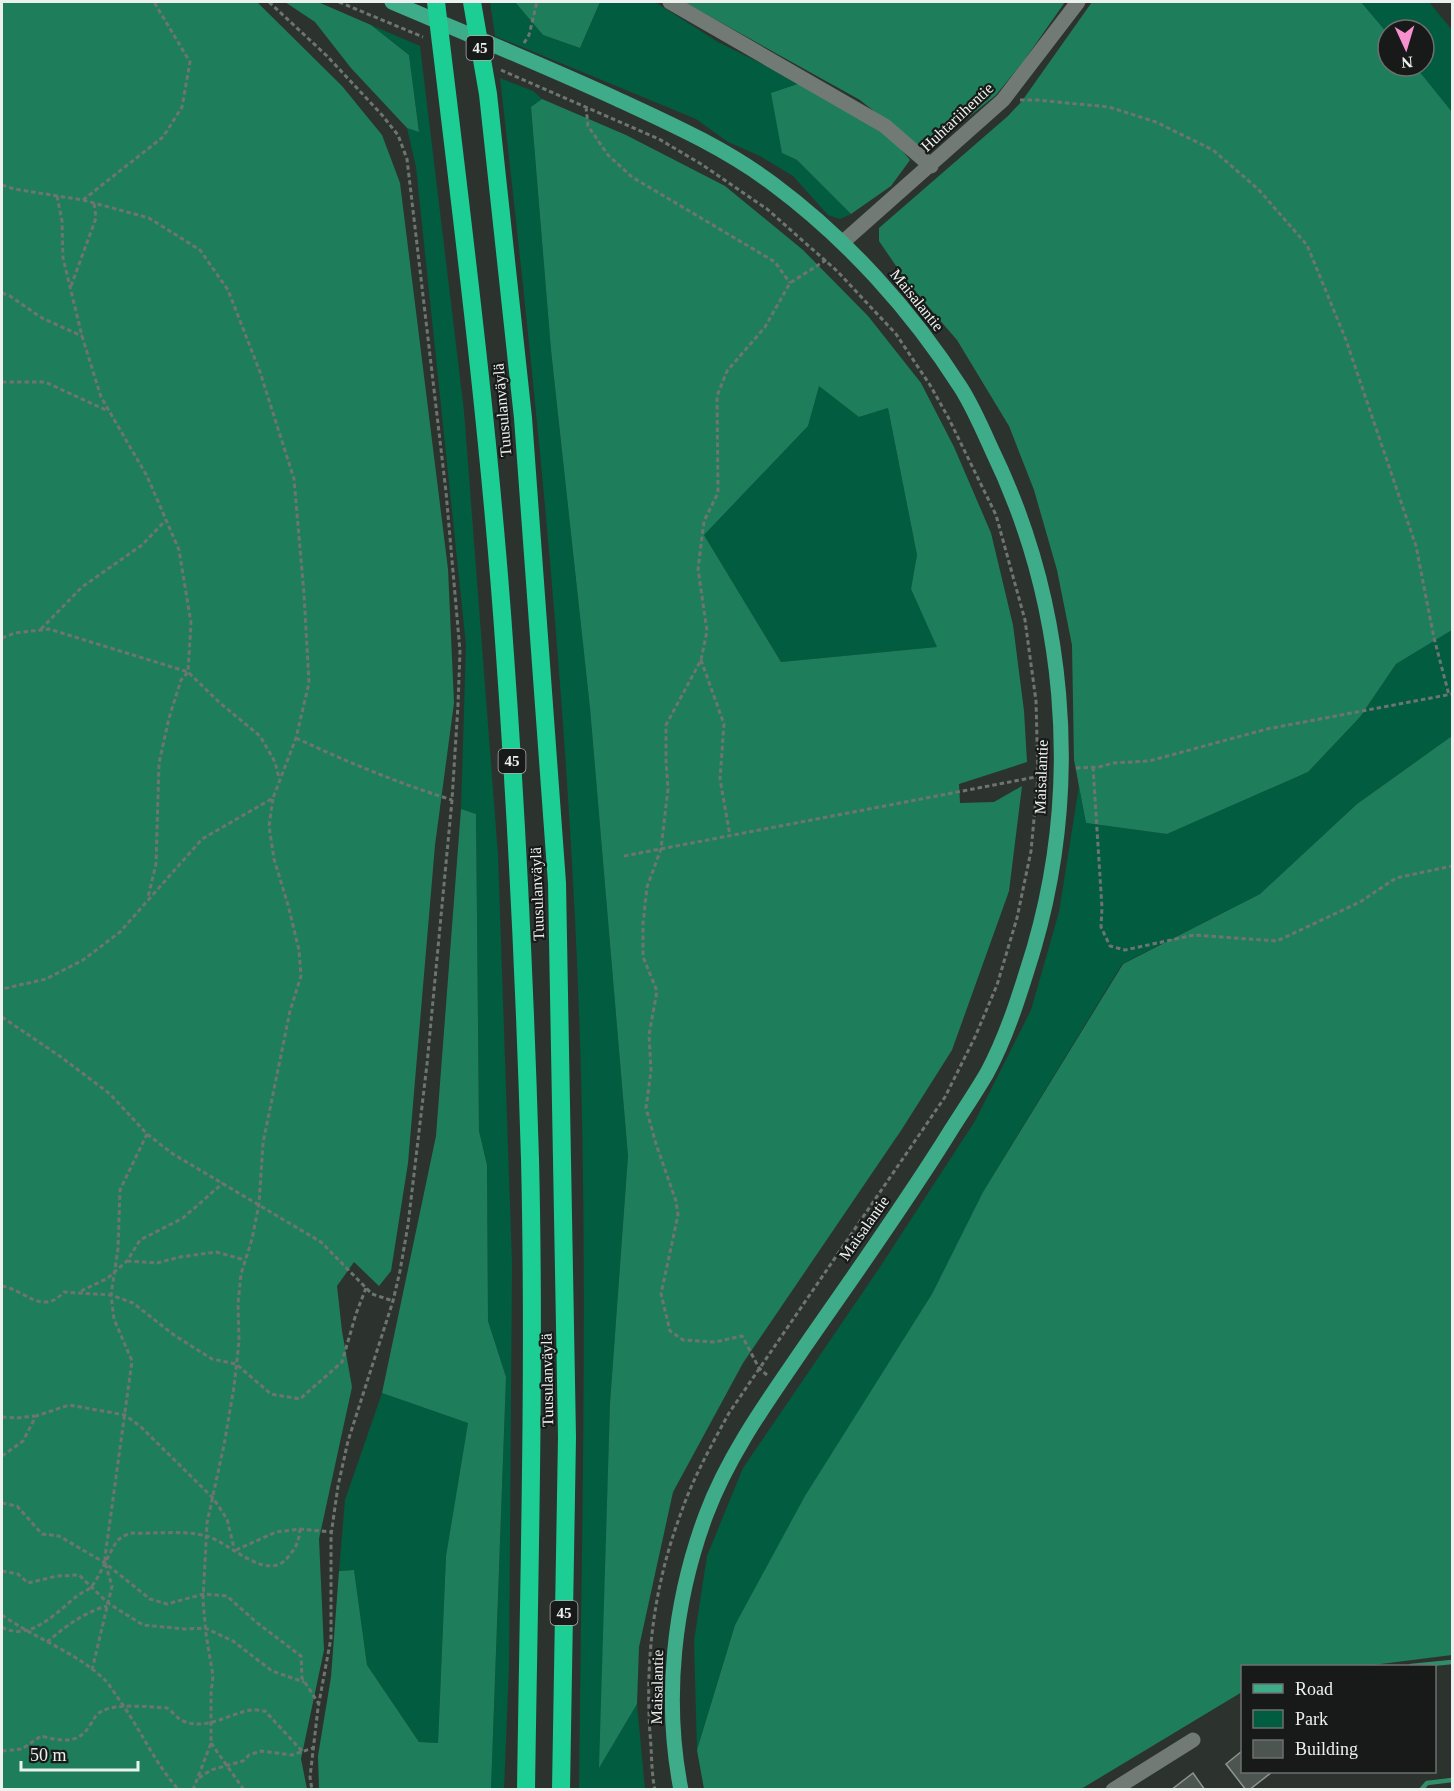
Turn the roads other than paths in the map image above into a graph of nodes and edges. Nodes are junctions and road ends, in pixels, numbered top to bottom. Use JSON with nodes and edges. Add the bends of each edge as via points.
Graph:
{"nodes":[{"id":1,"x":392,"y":2,"type":"edge"},
{"id":2,"x":436,"y":2,"type":"edge"},
{"id":3,"x":472,"y":2,"type":"edge"},
{"id":4,"x":670,"y":2,"type":"edge"},
{"id":5,"x":1078,"y":2,"type":"edge"},
{"id":6,"x":931,"y":166,"type":"junction"},
{"id":7,"x":843,"y":242,"type":"junction"},
{"id":8,"x":1192,"y":1740,"type":"dead end"},
{"id":9,"x":526,"y":1790,"type":"edge"},
{"id":10,"x":561,"y":1790,"type":"edge"},
{"id":11,"x":681,"y":1790,"type":"edge"},
{"id":12,"x":1113,"y":1790,"type":"edge"}],
"edges":[{"from":1,"to":7,"type":"main road","name":"Maisalantie","via":[[691,133],[741,161]]},
{"from":2,"to":9,"type":"highway","name":"Tuusulanväylä","number":"45","via":[[486,421],[519,883],[530,1161],[532,1439]]},
{"from":3,"to":10,"type":"highway","name":"Tuusulanväylä","number":"45","via":[[488,94],[523,417],[557,883],[567,1437]]},
{"from":4,"to":6,"type":"street","via":[[885,126]]},
{"from":5,"to":6,"type":"street","name":"Huhtariihentie","via":[[1004,100]]},
{"from":6,"to":7,"type":"street","name":"Huhtariihentie"},
{"from":7,"to":11,"type":"main road","name":"Maisalantie","via":[[903,308],[963,391],[1008,482],[1041,582],[1058,678],[1062,769],[1051,875],[1038,932],[1009,1023],[987,1071],[926,1171],[761,1410],[730,1461],[707,1511],[684,1589],[675,1647],[674,1730]]},
{"from":8,"to":12,"type":"street"}]}
